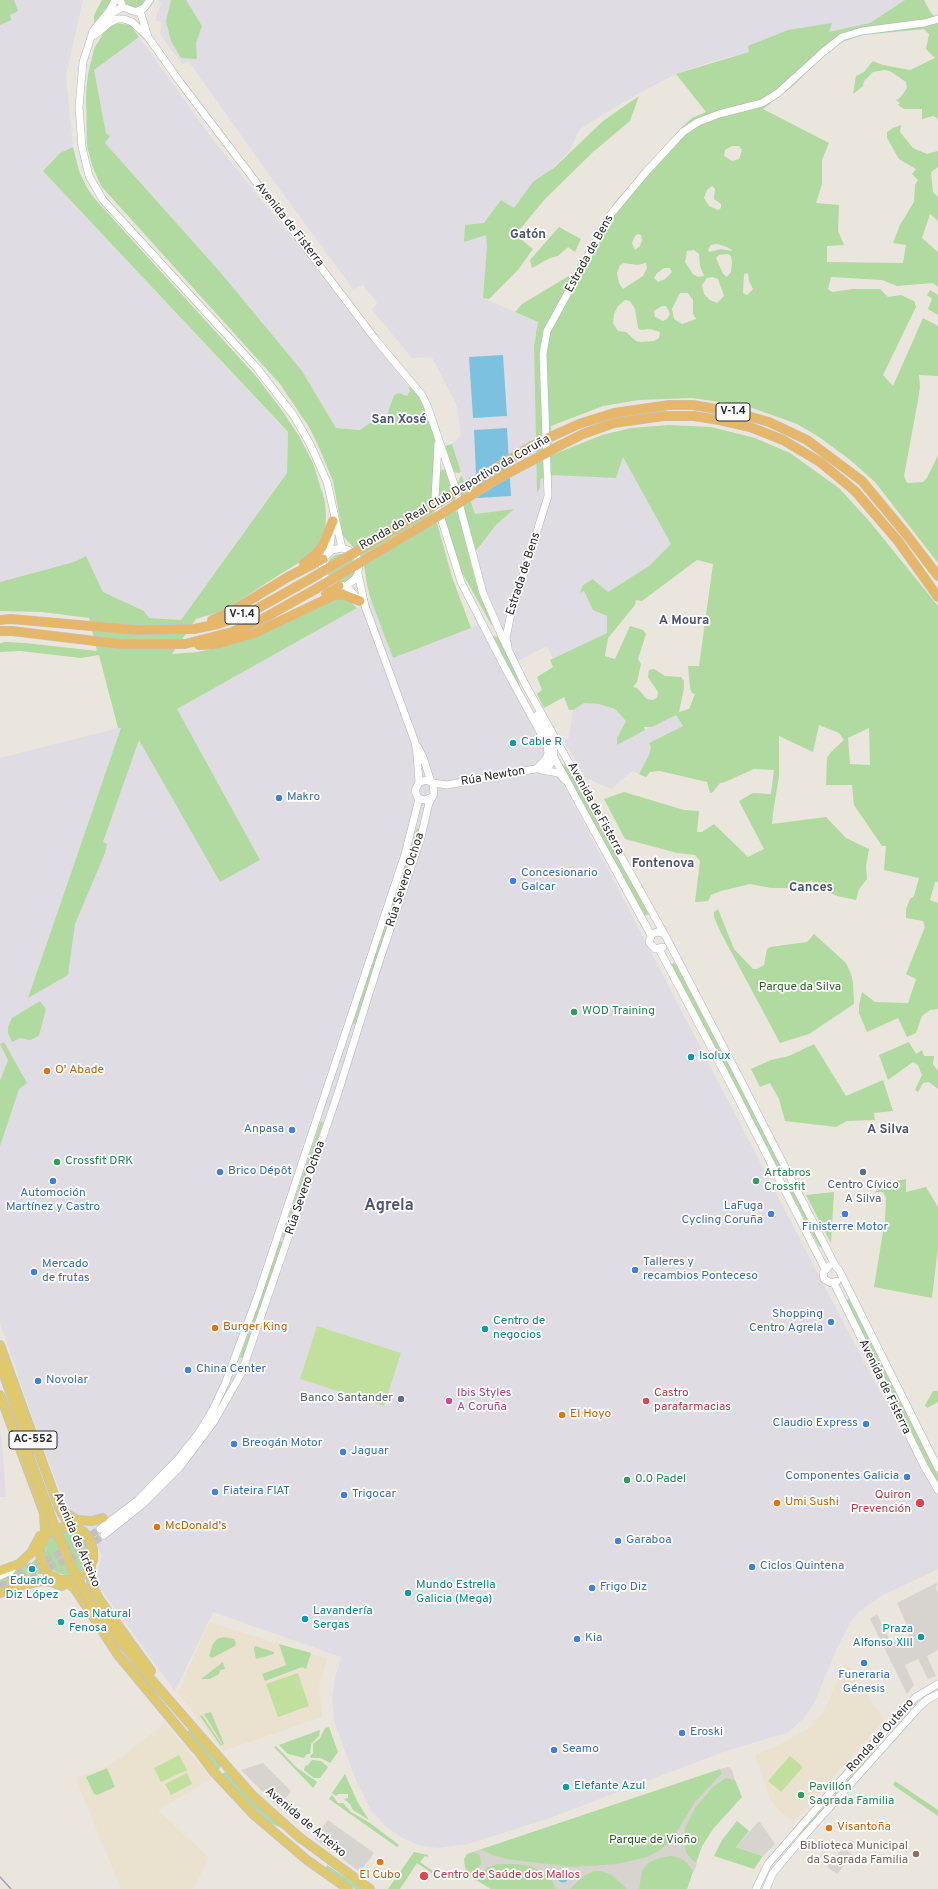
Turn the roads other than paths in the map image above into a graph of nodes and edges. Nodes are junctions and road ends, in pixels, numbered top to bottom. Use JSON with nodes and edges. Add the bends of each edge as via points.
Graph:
{"nodes":[{"id":1,"x":115,"y":0,"type":"edge"},
{"id":2,"x":120,"y":0,"type":"edge"},
{"id":3,"x":150,"y":0,"type":"edge"},
{"id":4,"x":123,"y":7,"type":"junction"},
{"id":5,"x":140,"y":11,"type":"junction"},
{"id":6,"x":938,"y":18,"type":"edge"},
{"id":7,"x":95,"y":35,"type":"junction"},
{"id":8,"x":148,"y":37,"type":"junction"},
{"id":9,"x":87,"y":48,"type":"junction"},
{"id":10,"x":438,"y":438,"type":"junction"},
{"id":11,"x":333,"y":517,"type":"junction"},
{"id":12,"x":442,"y":523,"type":"junction"},
{"id":13,"x":465,"y":527,"type":"junction"},
{"id":14,"x":342,"y":548,"type":"junction"},
{"id":15,"x":325,"y":556,"type":"junction"},
{"id":16,"x":456,"y":568,"type":"junction"},
{"id":17,"x":358,"y":574,"type":"junction"},
{"id":18,"x":938,"y":576,"type":"edge"},
{"id":19,"x":288,"y":577,"type":"junction"},
{"id":20,"x":343,"y":586,"type":"junction"},
{"id":21,"x":938,"y":597,"type":"edge"},
{"id":22,"x":362,"y":603,"type":"junction"},
{"id":23,"x":0,"y":616,"type":"edge"},
{"id":24,"x":289,"y":617,"type":"junction"},
{"id":25,"x":510,"y":618,"type":"junction"},
{"id":26,"x":11,"y":619,"type":"junction"},
{"id":27,"x":0,"y":620,"type":"edge"},
{"id":28,"x":495,"y":621,"type":"junction"},
{"id":29,"x":508,"y":629,"type":"junction"},
{"id":30,"x":166,"y":630,"type":"junction"},
{"id":31,"x":0,"y":632,"type":"edge"},
{"id":32,"x":500,"y":632,"type":"junction"},
{"id":33,"x":41,"y":634,"type":"junction"},
{"id":34,"x":0,"y":637,"type":"edge"},
{"id":35,"x":186,"y":644,"type":"junction"},
{"id":36,"x":510,"y":654,"type":"junction"},
{"id":37,"x":525,"y":684,"type":"junction"},
{"id":38,"x":415,"y":742,"type":"junction"},
{"id":39,"x":547,"y":746,"type":"junction"},
{"id":40,"x":554,"y":757,"type":"junction"},
{"id":41,"x":535,"y":769,"type":"junction"},
{"id":42,"x":566,"y":780,"type":"junction"},
{"id":43,"x":419,"y":782,"type":"junction"},
{"id":44,"x":432,"y":783,"type":"junction"},
{"id":45,"x":447,"y":785,"type":"junction"},
{"id":46,"x":433,"y":794,"type":"junction"},
{"id":47,"x":419,"y":799,"type":"junction"},
{"id":48,"x":662,"y":933,"type":"junction"},
{"id":49,"x":651,"y":935,"type":"junction"},
{"id":50,"x":666,"y":940,"type":"junction"},
{"id":51,"x":659,"y":949,"type":"junction"},
{"id":52,"x":345,"y":1036,"type":"junction"},
{"id":53,"x":307,"y":1184,"type":"junction"},
{"id":54,"x":836,"y":1267,"type":"junction"},
{"id":55,"x":825,"y":1269,"type":"junction"},
{"id":56,"x":841,"y":1274,"type":"junction"},
{"id":57,"x":834,"y":1283,"type":"junction"},
{"id":58,"x":0,"y":1345,"type":"edge"},
{"id":59,"x":0,"y":1364,"type":"edge"},
{"id":60,"x":0,"y":1374,"type":"edge"},
{"id":61,"x":0,"y":1395,"type":"edge"},
{"id":62,"x":29,"y":1452,"type":"junction"},
{"id":63,"x":938,"y":1468,"type":"edge"},
{"id":64,"x":936,"y":1485,"type":"edge"},
{"id":65,"x":938,"y":1490,"type":"edge"},
{"id":66,"x":38,"y":1502,"type":"junction"},
{"id":67,"x":59,"y":1508,"type":"junction"},
{"id":68,"x":103,"y":1518,"type":"dead end"},
{"id":69,"x":69,"y":1526,"type":"junction"},
{"id":70,"x":42,"y":1544,"type":"junction"},
{"id":71,"x":18,"y":1565,"type":"junction"},
{"id":72,"x":91,"y":1566,"type":"junction"},
{"id":73,"x":0,"y":1571,"type":"edge"},
{"id":74,"x":0,"y":1576,"type":"edge"},
{"id":75,"x":58,"y":1579,"type":"junction"},
{"id":76,"x":13,"y":1588,"type":"junction"},
{"id":77,"x":0,"y":1593,"type":"edge"},
{"id":78,"x":91,"y":1606,"type":"junction"},
{"id":79,"x":938,"y":1684,"type":"edge"},
{"id":80,"x":938,"y":1694,"type":"edge"},
{"id":81,"x":198,"y":1734,"type":"junction"},
{"id":82,"x":267,"y":1826,"type":"junction"},
{"id":83,"x":293,"y":1832,"type":"junction"},
{"id":84,"x":348,"y":1889,"type":"edge"},
{"id":85,"x":370,"y":1889,"type":"edge"},
{"id":86,"x":756,"y":1889,"type":"edge"},
{"id":87,"x":766,"y":1889,"type":"edge"}],
"edges":[{"from":1,"to":9,"type":"main road","via":[[92,31]]},
{"from":2,"to":4,"type":"main road"},
{"from":3,"to":5,"type":"main road"},
{"from":4,"to":5,"type":"main road","via":[[130,11]]},
{"from":4,"to":7,"type":"main road","via":[[107,18]]},
{"from":5,"to":8,"type":"main road","name":"Avenida de Fisterra"},
{"from":6,"to":25,"type":"main road","name":"Estrada de Bens","via":[[924,23],[862,31],[842,37],[778,93],[762,102],[698,122],[678,138],[611,214],[547,331],[543,354],[548,496]]},
{"from":7,"to":8,"type":"main road","via":[[109,23],[124,19],[132,22]]},
{"from":7,"to":9,"type":"main road"},
{"from":8,"to":10,"type":"main road","name":"Avenida de Fisterra","via":[[280,215],[376,340],[422,395]]},
{"from":9,"to":11,"type":"main road","via":[[82,68],[79,107],[84,160],[94,186],[281,398],[320,464],[327,482]]},
{"from":10,"to":12,"type":"main road","name":"Avenida de Fisterra","via":[[435,498]]},
{"from":10,"to":13,"type":"main road","name":"Avenida de Fisterra"},
{"from":11,"to":14,"type":"main road"},
{"from":11,"to":15,"type":"main road","via":[[330,548]]},
{"from":11,"to":19,"type":"highway","via":[[322,547]]},
{"from":12,"to":13,"type":"main road","via":[[444,508],[452,505],[459,510]]},
{"from":12,"to":16,"type":"main road","name":"Avenida de Fisterra"},
{"from":13,"to":28,"type":"main road","name":"Avenida de Fisterra","via":[[483,592]]},
{"from":14,"to":15,"type":"main road","via":[[332,550]]},
{"from":14,"to":17,"type":"main road","name":"Rúa Severo Ochoa","via":[[357,557]]},
{"from":15,"to":19,"type":"highway"},
{"from":15,"to":20,"type":"main road","name":"Rúa Severo Ochoa","via":[[322,565],[324,577],[328,582]]},
{"from":16,"to":32,"type":"main road","via":[[489,626],[492,630]]},
{"from":16,"to":39,"type":"main road","name":"Avenida de Fisterra"},
{"from":17,"to":20,"type":"main road","via":[[356,579]]},
{"from":17,"to":22,"type":"main road","name":"Rúa Severo Ochoa"},
{"from":18,"to":30,"type":"highway","name":"Ronda do Real Club Deportivo da Coruña","number":"V-1.4","bridge":true,"via":[[862,481],[807,440],[769,422],[734,412],[693,405],[669,405],[614,413],[579,424],[530,446],[253,611],[218,624],[194,629]]},
{"from":19,"to":30,"type":"highway","via":[[222,616]]},
{"from":20,"to":22,"type":"main road","name":"Rúa Severo Ochoa"},
{"from":20,"to":24,"type":"highway"},
{"from":21,"to":35,"type":"highway","name":"Ronda do Real Club Deportivo da Coruña","number":"V-1.4","bridge":true,"via":[[898,541],[855,491],[820,462],[782,440],[750,427],[694,416],[664,416],[614,423],[583,434],[499,478],[266,617],[232,632]]},
{"from":22,"to":24,"type":"highway","via":[[344,595],[335,595]]},
{"from":22,"to":38,"type":"main road","name":"Rúa Severo Ochoa"},
{"from":23,"to":26,"type":"highway"},
{"from":24,"to":35,"type":"highway","via":[[255,633],[217,644]]},
{"from":25,"to":28,"type":"main road"},
{"from":25,"to":29,"type":"main road","name":"Estrada de Bens"},
{"from":26,"to":27,"type":"highway","name":"Ronda do Real Club Deportivo da Coruña","number":"V-1.4"},
{"from":26,"to":30,"type":"highway","name":"Ronda do Real Club Deportivo da Coruña","number":"V-1.4","via":[[136,630]]},
{"from":28,"to":32,"type":"main road","name":"Avenida de Fisterra"},
{"from":29,"to":32,"type":"main road","name":"Estrada de Bens"},
{"from":29,"to":36,"type":"main road","name":"Estrada de Bens","via":[[506,638]]},
{"from":31,"to":33,"type":"highway","name":"Ronda do Real Club Deportivo da Coruña","number":"V-1.4"},
{"from":32,"to":36,"type":"main road","name":"Avenida de Fisterra"},
{"from":33,"to":34,"type":"highway"},
{"from":33,"to":35,"type":"highway","name":"Ronda do Real Club Deportivo da Coruña","number":"V-1.4","via":[[139,645]]},
{"from":36,"to":37,"type":"main road","name":"Avenida de Fisterra"},
{"from":37,"to":40,"type":"main road","via":[[531,704],[552,743]]},
{"from":37,"to":48,"type":"main road","name":"Avenida de Fisterra"},
{"from":38,"to":43,"type":"main road","name":"Rúa Severo Ochoa"},
{"from":38,"to":44,"type":"main road","name":"Rúa Severo Ochoa"},
{"from":39,"to":40,"type":"main road","name":"Avenida de Fisterra"},
{"from":39,"to":41,"type":"main road","name":"Rúa Newton","via":[[546,759]]},
{"from":40,"to":41,"type":"main road","name":"Avenida de Fisterra","via":[[550,765]]},
{"from":40,"to":42,"type":"main road","name":"Avenida de Fisterra"},
{"from":41,"to":42,"type":"main road","name":"Avenida de Fisterra","via":[[559,773]]},
{"from":41,"to":45,"type":"main road","name":"Rúa Newton"},
{"from":42,"to":49,"type":"main road","name":"Avenida de Fisterra"},
{"from":43,"to":44,"type":"main road","via":[[424,780]]},
{"from":43,"to":47,"type":"main road","name":"Rúa Severo Ochoa","via":[[415,791]]},
{"from":44,"to":45,"type":"main road","name":"Rúa Newton"},
{"from":44,"to":46,"type":"main road","name":"Rúa Severo Ochoa"},
{"from":45,"to":46,"type":"main road","name":"Rúa Newton"},
{"from":46,"to":47,"type":"main road","via":[[425,800]]},
{"from":46,"to":53,"type":"main road","name":"Rúa Severo Ochoa"},
{"from":47,"to":52,"type":"main road","name":"Rúa Severo Ochoa","via":[[405,854]]},
{"from":48,"to":49,"type":"main road"},
{"from":48,"to":50,"type":"main road","name":"Avenida de Fisterra"},
{"from":49,"to":51,"type":"main road","name":"Avenida de Fisterra","via":[[650,945]]},
{"from":50,"to":51,"type":"main road","via":[[665,946]]},
{"from":50,"to":54,"type":"main road","name":"Avenida de Fisterra","via":[[759,1113]]},
{"from":51,"to":55,"type":"main road","name":"Avenida de Fisterra","via":[[734,1089]]},
{"from":52,"to":53,"type":"main road","via":[[349,1037],[350,1044]]},
{"from":52,"to":53,"type":"main road","name":"Rúa Severo Ochoa","via":[[257,1298],[212,1411],[198,1434],[158,1482],[102,1532],[143,1504],[176,1472],[197,1446],[232,1393],[244,1369]]},
{"from":54,"to":55,"type":"main road","via":[[829,1266]]},
{"from":54,"to":56,"type":"main road","name":"Avenida de Fisterra"},
{"from":55,"to":57,"type":"main road","name":"Avenida de Fisterra","via":[[824,1279]]},
{"from":56,"to":57,"type":"main road"},
{"from":56,"to":63,"type":"main road","name":"Avenida de Fisterra"},
{"from":57,"to":64,"type":"main road","name":"Avenida de Fisterra","via":[[885,1390]]},
{"from":58,"to":67,"type":"main road","number":"AC-552"},
{"from":59,"to":62,"type":"main road","number":"AC-552"},
{"from":60,"to":62,"type":"main road","number":"AC-552"},
{"from":61,"to":66,"type":"main road","number":"AC-552"},
{"from":62,"to":78,"type":"main road","name":"Avenida de Arteixo","number":"AC-552","bridge":true,"via":[[56,1530]]},
{"from":64,"to":65,"type":"main road","name":"Avenida de Fisterra"},
{"from":66,"to":70,"type":"main road","number":"AC-552","via":[[45,1519]]},
{"from":66,"to":71,"type":"main road","via":[[40,1534],[30,1554]]},
{"from":67,"to":68,"type":"main road","via":[[77,1520],[92,1521]]},
{"from":67,"to":69,"type":"main road","number":"AC-552"},
{"from":69,"to":70,"type":"main road","via":[[56,1528],[48,1534]]},
{"from":69,"to":72,"type":"main road","via":[[84,1532],[90,1540],[94,1556]]},
{"from":70,"to":71,"type":"main road","via":[[35,1556]]},
{"from":70,"to":75,"type":"main road","number":"AC-552","via":[[42,1564],[47,1572]]},
{"from":71,"to":73,"type":"main road"},
{"from":71,"to":74,"type":"main road"},
{"from":72,"to":75,"type":"main road","via":[[78,1578]]},
{"from":72,"to":81,"type":"main road","name":"Avenida de Arteixo","via":[[91,1582],[106,1610]]},
{"from":75,"to":76,"type":"main road","via":[[32,1580]]},
{"from":75,"to":78,"type":"main road","name":"Avenida de Arteixo","via":[[72,1587]]},
{"from":76,"to":77,"type":"main road"},
{"from":76,"to":78,"type":"main road","via":[[52,1582],[69,1590]]},
{"from":78,"to":81,"type":"main road","name":"Avenida de Arteixo"},
{"from":78,"to":82,"type":"main road","name":"Avenida de Arteixo","via":[[217,1776]]},
{"from":79,"to":86,"type":"main road","name":"Ronda de Outeiro","via":[[916,1697],[872,1745],[768,1864]]},
{"from":80,"to":87,"type":"main road","name":"Ronda de Outeiro","via":[[920,1706],[804,1836],[773,1873]]},
{"from":81,"to":83,"type":"main road","name":"Avenida de Arteixo","via":[[252,1795]]},
{"from":82,"to":83,"type":"main road","via":[[274,1827],[286,1836]]},
{"from":82,"to":84,"type":"main road","name":"Avenida de Arteixo","via":[[307,1860]]},
{"from":83,"to":85,"type":"main road","name":"Avenida de Arteixo"}]}
